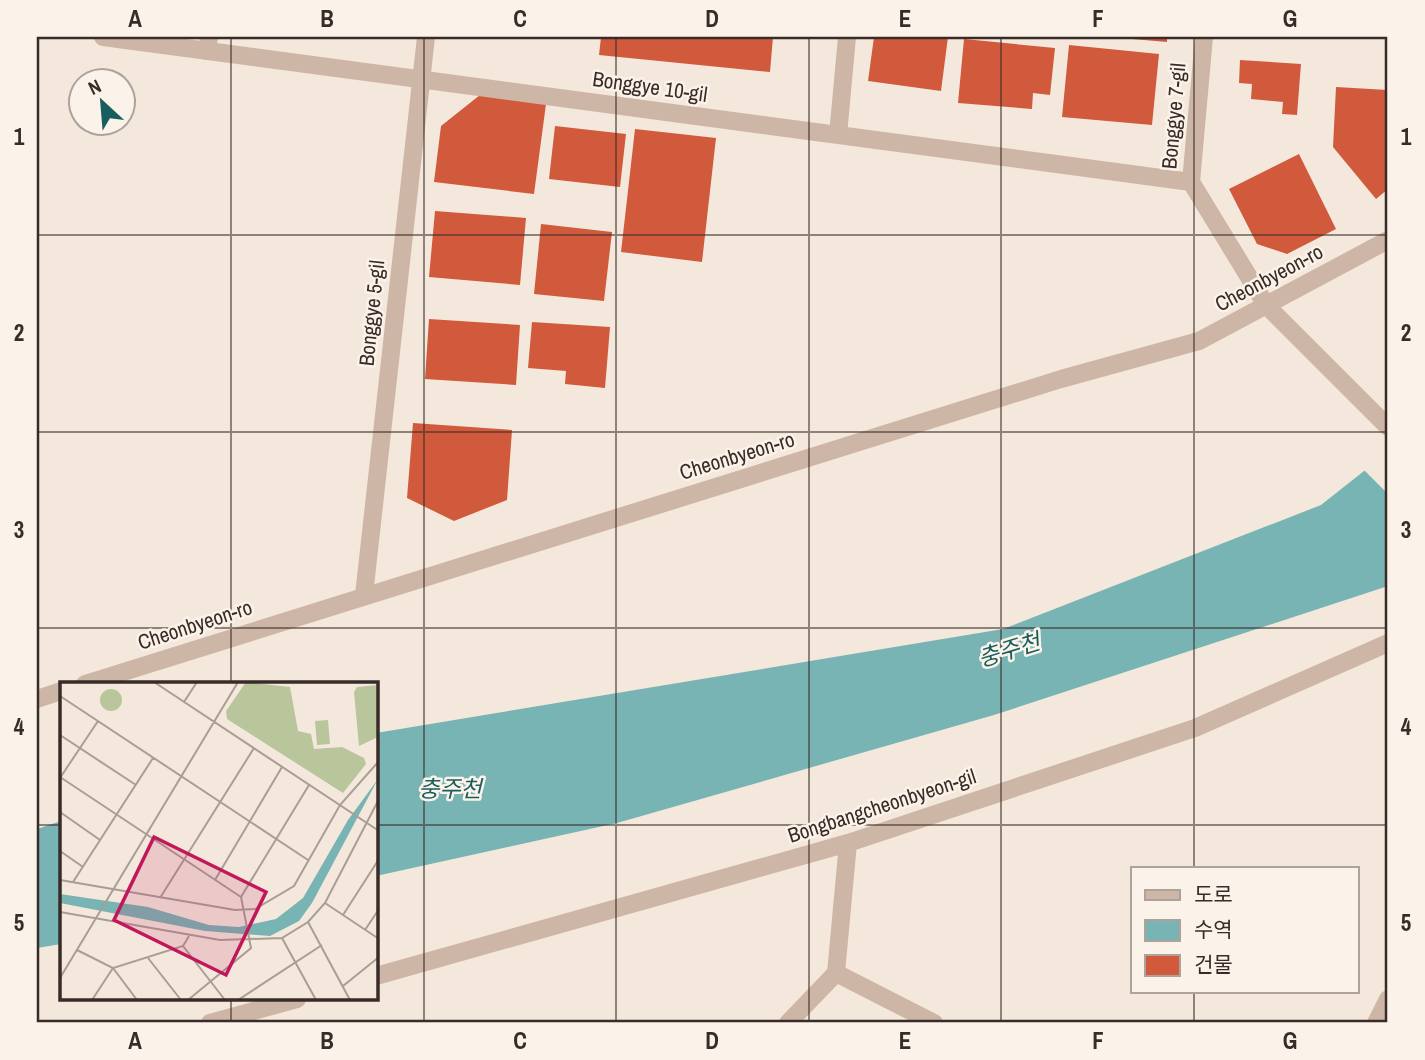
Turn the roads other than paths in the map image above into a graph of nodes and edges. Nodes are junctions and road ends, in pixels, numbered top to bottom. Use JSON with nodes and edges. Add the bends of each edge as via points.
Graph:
{"nodes":[{"id":1,"x":103,"y":37,"type":"edge"},
{"id":2,"x":426,"y":37,"type":"edge"},
{"id":3,"x":847,"y":37,"type":"edge"},
{"id":4,"x":1203,"y":37,"type":"edge"},
{"id":5,"x":208,"y":44,"type":"edge"},
{"id":6,"x":421,"y":80,"type":"junction"},
{"id":7,"x":838,"y":135,"type":"junction"},
{"id":8,"x":1191,"y":182,"type":"junction"},
{"id":9,"x":1388,"y":240,"type":"edge"},
{"id":10,"x":1266,"y":305,"type":"junction"},
{"id":11,"x":1388,"y":427,"type":"edge"},
{"id":12,"x":364,"y":595,"type":"junction"},
{"id":13,"x":1388,"y":643,"type":"edge"},
{"id":14,"x":91,"y":682,"type":"edge"},
{"id":15,"x":60,"y":691,"type":"edge"},
{"id":16,"x":37,"y":699,"type":"edge"},
{"id":17,"x":848,"y":843,"type":"junction"},
{"id":18,"x":836,"y":973,"type":"junction"},
{"id":19,"x":378,"y":975,"type":"edge"},
{"id":20,"x":1388,"y":999,"type":"edge"},
{"id":21,"x":293,"y":1000,"type":"edge"},
{"id":22,"x":210,"y":1023,"type":"edge"},
{"id":23,"x":788,"y":1023,"type":"edge"},
{"id":24,"x":934,"y":1023,"type":"edge"},
{"id":25,"x":1376,"y":1023,"type":"edge"}],
"edges":[{"from":1,"to":5,"type":"street","name":"Bonggye 10-gil"},
{"from":2,"to":6,"type":"street","name":"Bonggye 5-gil"},
{"from":3,"to":7,"type":"street"},
{"from":4,"to":8,"type":"street","name":"Bonggye 7-gil"},
{"from":5,"to":6,"type":"street","name":"Bonggye 10-gil"},
{"from":6,"to":7,"type":"street","name":"Bonggye 10-gil"},
{"from":6,"to":12,"type":"street","name":"Bonggye 5-gil"},
{"from":7,"to":8,"type":"street","name":"Bonggye 10-gil"},
{"from":8,"to":10,"type":"street","name":"Bonggye 7-gil"},
{"from":9,"to":10,"type":"street","name":"Cheonbyeon-ro"},
{"from":10,"to":11,"type":"street","name":"Bonggye 7-gil"},
{"from":10,"to":12,"type":"street","name":"Cheonbyeon-ro","via":[[1199,341],[1048,383]]},
{"from":12,"to":14,"type":"street","name":"Cheonbyeon-ro"},
{"from":13,"to":17,"type":"street","name":"Bongbangcheonbyeon-gil","via":[[1195,728]]},
{"from":15,"to":16,"type":"street"},
{"from":17,"to":18,"type":"street"},
{"from":17,"to":19,"type":"street","name":"Bongbangcheonbyeon-gil"},
{"from":18,"to":23,"type":"street"},
{"from":18,"to":24,"type":"street"},
{"from":20,"to":25,"type":"street"},
{"from":21,"to":22,"type":"street"}]}
